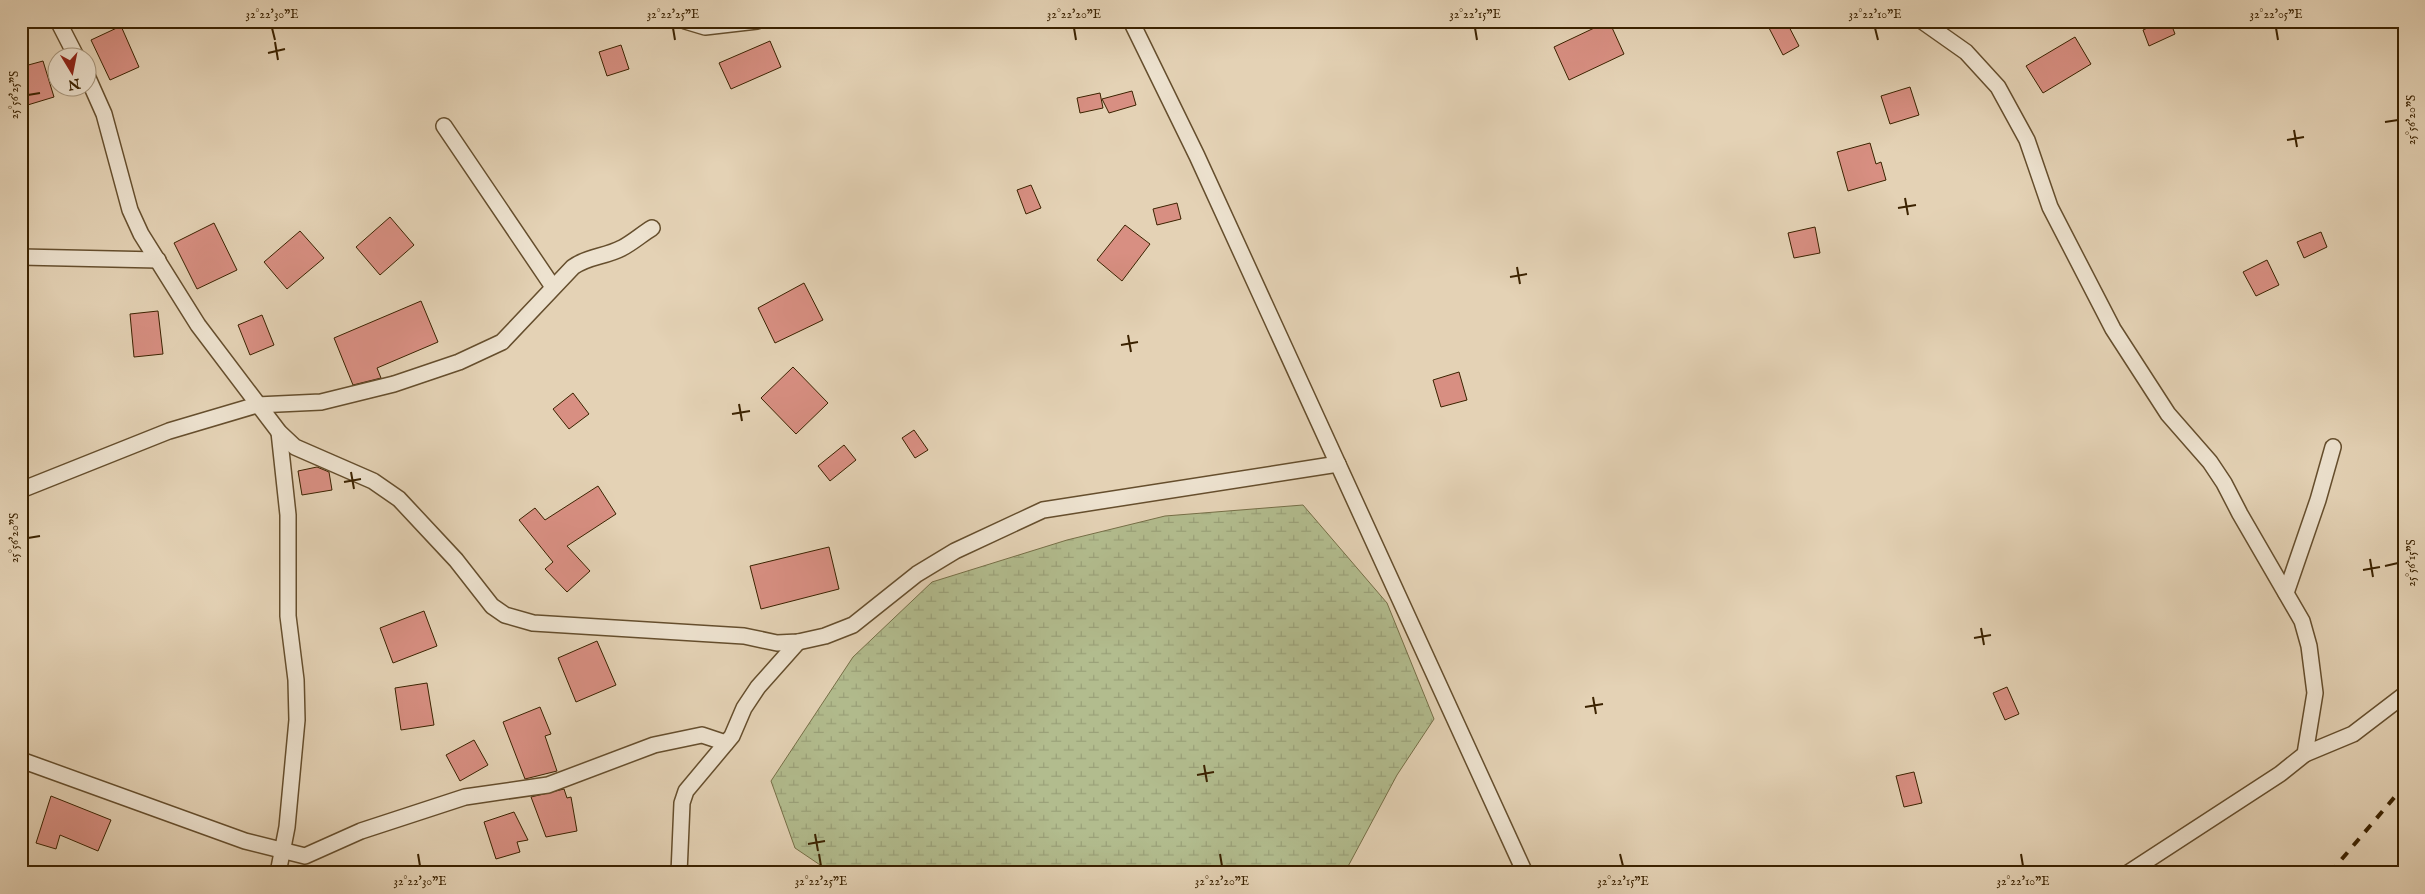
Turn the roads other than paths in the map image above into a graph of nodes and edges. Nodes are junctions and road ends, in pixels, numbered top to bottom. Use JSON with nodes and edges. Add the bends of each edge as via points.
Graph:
{"nodes":[{"id":1,"x":58,"y":21,"type":"edge"},
{"id":2,"x":685,"y":21,"type":"edge"},
{"id":3,"x":757,"y":21,"type":"edge"},
{"id":4,"x":1131,"y":21,"type":"edge"},
{"id":5,"x":1922,"y":21,"type":"edge"},
{"id":6,"x":73,"y":48,"type":"edge"},
{"id":7,"x":97,"y":98,"type":"edge"},
{"id":8,"x":444,"y":126,"type":"dead end"},
{"id":9,"x":652,"y":228,"type":"dead end"},
{"id":10,"x":21,"y":257,"type":"edge"},
{"id":11,"x":158,"y":260,"type":"junction"},
{"id":12,"x":553,"y":287,"type":"junction"},
{"id":13,"x":257,"y":405,"type":"junction"},
{"id":14,"x":279,"y":432,"type":"junction"},
{"id":15,"x":2333,"y":447,"type":"dead end"},
{"id":16,"x":1338,"y":464,"type":"junction"},
{"id":17,"x":21,"y":490,"type":"edge"},
{"id":18,"x":2286,"y":593,"type":"junction"},
{"id":19,"x":798,"y":642,"type":"junction"},
{"id":20,"x":2404,"y":695,"type":"edge"},
{"id":21,"x":726,"y":743,"type":"junction"},
{"id":22,"x":2305,"y":754,"type":"junction"},
{"id":23,"x":21,"y":760,"type":"edge"},
{"id":24,"x":282,"y":852,"type":"junction"},
{"id":25,"x":278,"y":873,"type":"edge"},
{"id":26,"x":679,"y":873,"type":"edge"},
{"id":27,"x":1525,"y":873,"type":"edge"},
{"id":28,"x":2128,"y":873,"type":"edge"}],
"edges":[{"from":1,"to":6,"type":"street"},
{"from":2,"to":3,"type":"street","via":[[705,27]]},
{"from":4,"to":16,"type":"street","via":[[1197,156]]},
{"from":5,"to":18,"type":"street","via":[[1966,52],[1998,87],[2027,140],[2050,207],[2113,329],[2168,414],[2224,483]]},
{"from":7,"to":11,"type":"street","via":[[130,210]]},
{"from":8,"to":12,"type":"street"},
{"from":9,"to":12,"type":"street","via":[[622,248],[585,259]]},
{"from":10,"to":11,"type":"street"},
{"from":11,"to":13,"type":"street","via":[[198,324]]},
{"from":12,"to":13,"type":"street","via":[[502,342],[459,362],[394,384],[321,402]]},
{"from":13,"to":14,"type":"street"},
{"from":13,"to":17,"type":"street","via":[[169,431]]},
{"from":14,"to":19,"type":"street","via":[[295,446],[373,481],[399,499],[456,560],[492,606],[505,615],[534,623],[744,636],[777,643]]},
{"from":14,"to":24,"type":"street","via":[[288,515],[288,616],[297,720],[288,827]]},
{"from":15,"to":18,"type":"street"},
{"from":16,"to":19,"type":"street","via":[[1043,510],[955,551],[917,574],[853,626]]},
{"from":16,"to":27,"type":"street"},
{"from":18,"to":22,"type":"street","via":[[2302,622],[2312,665],[2315,693]]},
{"from":19,"to":21,"type":"street","via":[[758,687]]},
{"from":20,"to":22,"type":"street","via":[[2353,734]]},
{"from":21,"to":24,"type":"street","via":[[702,736],[654,745],[548,785],[465,797],[361,831],[305,856]]},
{"from":21,"to":26,"type":"street","via":[[686,791],[682,803]]},
{"from":22,"to":28,"type":"street","via":[[2280,774]]},
{"from":23,"to":24,"type":"street","via":[[245,842]]},
{"from":24,"to":25,"type":"street"}]}
